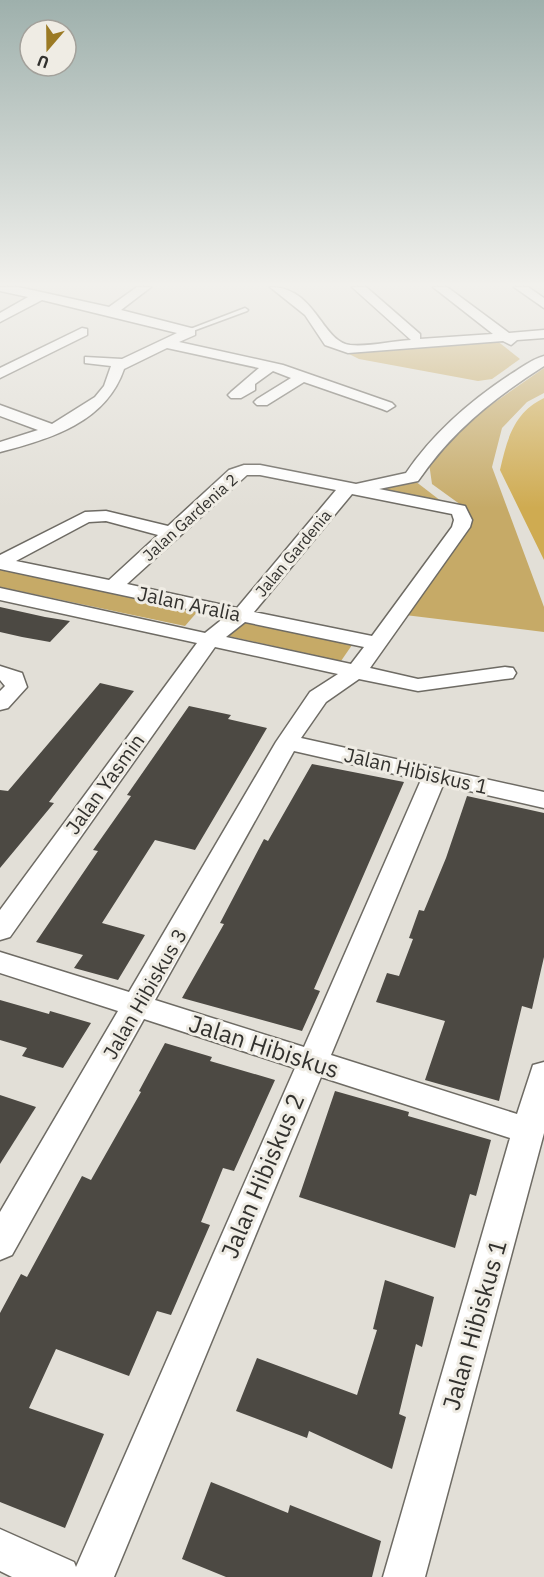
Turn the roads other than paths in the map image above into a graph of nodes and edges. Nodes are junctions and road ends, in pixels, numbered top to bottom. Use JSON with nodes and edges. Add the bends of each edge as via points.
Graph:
{"nodes":[{"id":1,"x":26,"y":361,"type":"edge"},
{"id":2,"x":97,"y":361,"type":"edge"},
{"id":3,"x":129,"y":361,"type":"edge"},
{"id":4,"x":246,"y":361,"type":"edge"},
{"id":5,"x":530,"y":361,"type":"edge"},
{"id":6,"x":123,"y":363,"type":"junction"},
{"id":7,"x":271,"y":366,"type":"junction"},
{"id":8,"x":0,"y":374,"type":"edge"},
{"id":9,"x":304,"y":376,"type":"junction"},
{"id":10,"x":236,"y":395,"type":"dead end"},
{"id":11,"x":262,"y":402,"type":"dead end"},
{"id":12,"x":387,"y":406,"type":"dead end"},
{"id":13,"x":0,"y":410,"type":"edge"},
{"id":14,"x":52,"y":429,"type":"junction"},
{"id":15,"x":0,"y":447,"type":"edge"},
{"id":16,"x":412,"y":477,"type":"junction"},
{"id":17,"x":346,"y":490,"type":"junction"},
{"id":18,"x":459,"y":510,"type":"junction"},
{"id":19,"x":172,"y":533,"type":"junction"},
{"id":20,"x":0,"y":563,"type":"edge"},
{"id":21,"x":113,"y":587,"type":"junction"},
{"id":22,"x":0,"y":594,"type":"edge"},
{"id":23,"x":241,"y":615,"type":"junction"},
{"id":24,"x":210,"y":639,"type":"junction"},
{"id":25,"x":378,"y":644,"type":"junction"},
{"id":26,"x":357,"y":670,"type":"junction"},
{"id":27,"x":4,"y":673,"type":"edge"},
{"id":28,"x":505,"y":673,"type":"dead end"},
{"id":29,"x":0,"y":703,"type":"edge"},
{"id":30,"x":287,"y":742,"type":"junction"},
{"id":31,"x":435,"y":775,"type":"junction"},
{"id":32,"x":544,"y":800,"type":"edge"},
{"id":33,"x":0,"y":930,"type":"edge"},
{"id":34,"x":0,"y":962,"type":"edge"},
{"id":35,"x":138,"y":1006,"type":"junction"},
{"id":36,"x":311,"y":1062,"type":"junction"},
{"id":37,"x":544,"y":1074,"type":"edge"},
{"id":38,"x":529,"y":1131,"type":"junction"},
{"id":39,"x":0,"y":1244,"type":"edge"},
{"id":40,"x":0,"y":1550,"type":"edge"},
{"id":41,"x":59,"y":1577,"type":"edge"},
{"id":42,"x":93,"y":1577,"type":"edge"},
{"id":43,"x":404,"y":1577,"type":"edge"}],
"edges":[{"from":1,"to":8,"type":"street"},
{"from":2,"to":6,"type":"street"},
{"from":3,"to":6,"type":"street"},
{"from":4,"to":7,"type":"street"},
{"from":5,"to":16,"type":"street","via":[[464,418]]},
{"from":6,"to":14,"type":"street","via":[[116,369],[112,385],[87,411]]},
{"from":7,"to":9,"type":"street"},
{"from":7,"to":10,"type":"street"},
{"from":9,"to":11,"type":"street"},
{"from":9,"to":12,"type":"street"},
{"from":13,"to":14,"type":"street"},
{"from":14,"to":15,"type":"street"},
{"from":16,"to":17,"type":"street"},
{"from":16,"to":18,"type":"street"},
{"from":17,"to":18,"type":"street"},
{"from":17,"to":19,"type":"street","name":"Jalan Gardenia 2","via":[[260,470],[244,470]]},
{"from":17,"to":23,"type":"street","name":"Jalan Gardenia"},
{"from":18,"to":25,"type":"street","name":"Jalan Hibiskus 3","via":[[461,527]]},
{"from":19,"to":20,"type":"street","via":[[106,516],[86,517]]},
{"from":19,"to":21,"type":"street","name":"Jalan Gardenia 2"},
{"from":20,"to":21,"type":"street","name":"Jalan Aralia"},
{"from":21,"to":23,"type":"street","name":"Jalan Aralia"},
{"from":22,"to":24,"type":"street","name":"Jalan Aralia"},
{"from":23,"to":24,"type":"street","name":"Jalan Gardenia"},
{"from":23,"to":25,"type":"street","name":"Jalan Aralia"},
{"from":24,"to":26,"type":"street","name":"Jalan Aralia"},
{"from":24,"to":33,"type":"street","name":"Jalan Yasmin"},
{"from":25,"to":26,"type":"street","name":"Jalan Hibiskus 3"},
{"from":26,"to":28,"type":"street","name":"Jalan Aralia","via":[[423,685]]},
{"from":26,"to":30,"type":"street","name":"Jalan Hibiskus 3","via":[[318,697]]},
{"from":27,"to":29,"type":"street","via":[[14,678],[16,687]]},
{"from":30,"to":31,"type":"street","name":"Jalan Hibiskus 1"},
{"from":30,"to":35,"type":"street","name":"Jalan Hibiskus 3"},
{"from":31,"to":32,"type":"street","name":"Jalan Hibiskus 1"},
{"from":31,"to":36,"type":"street","name":"Jalan Hibiskus 2"},
{"from":34,"to":35,"type":"street","name":"Jalan Hibiskus"},
{"from":35,"to":36,"type":"street","name":"Jalan Hibiskus"},
{"from":35,"to":39,"type":"street","name":"Jalan Hibiskus 3"},
{"from":36,"to":38,"type":"street","name":"Jalan Hibiskus"},
{"from":36,"to":42,"type":"street","name":"Jalan Hibiskus 2"},
{"from":37,"to":38,"type":"street","name":"Jalan Hibiskus 1"},
{"from":38,"to":43,"type":"street","name":"Jalan Hibiskus 1"},
{"from":40,"to":41,"type":"street"}]}
